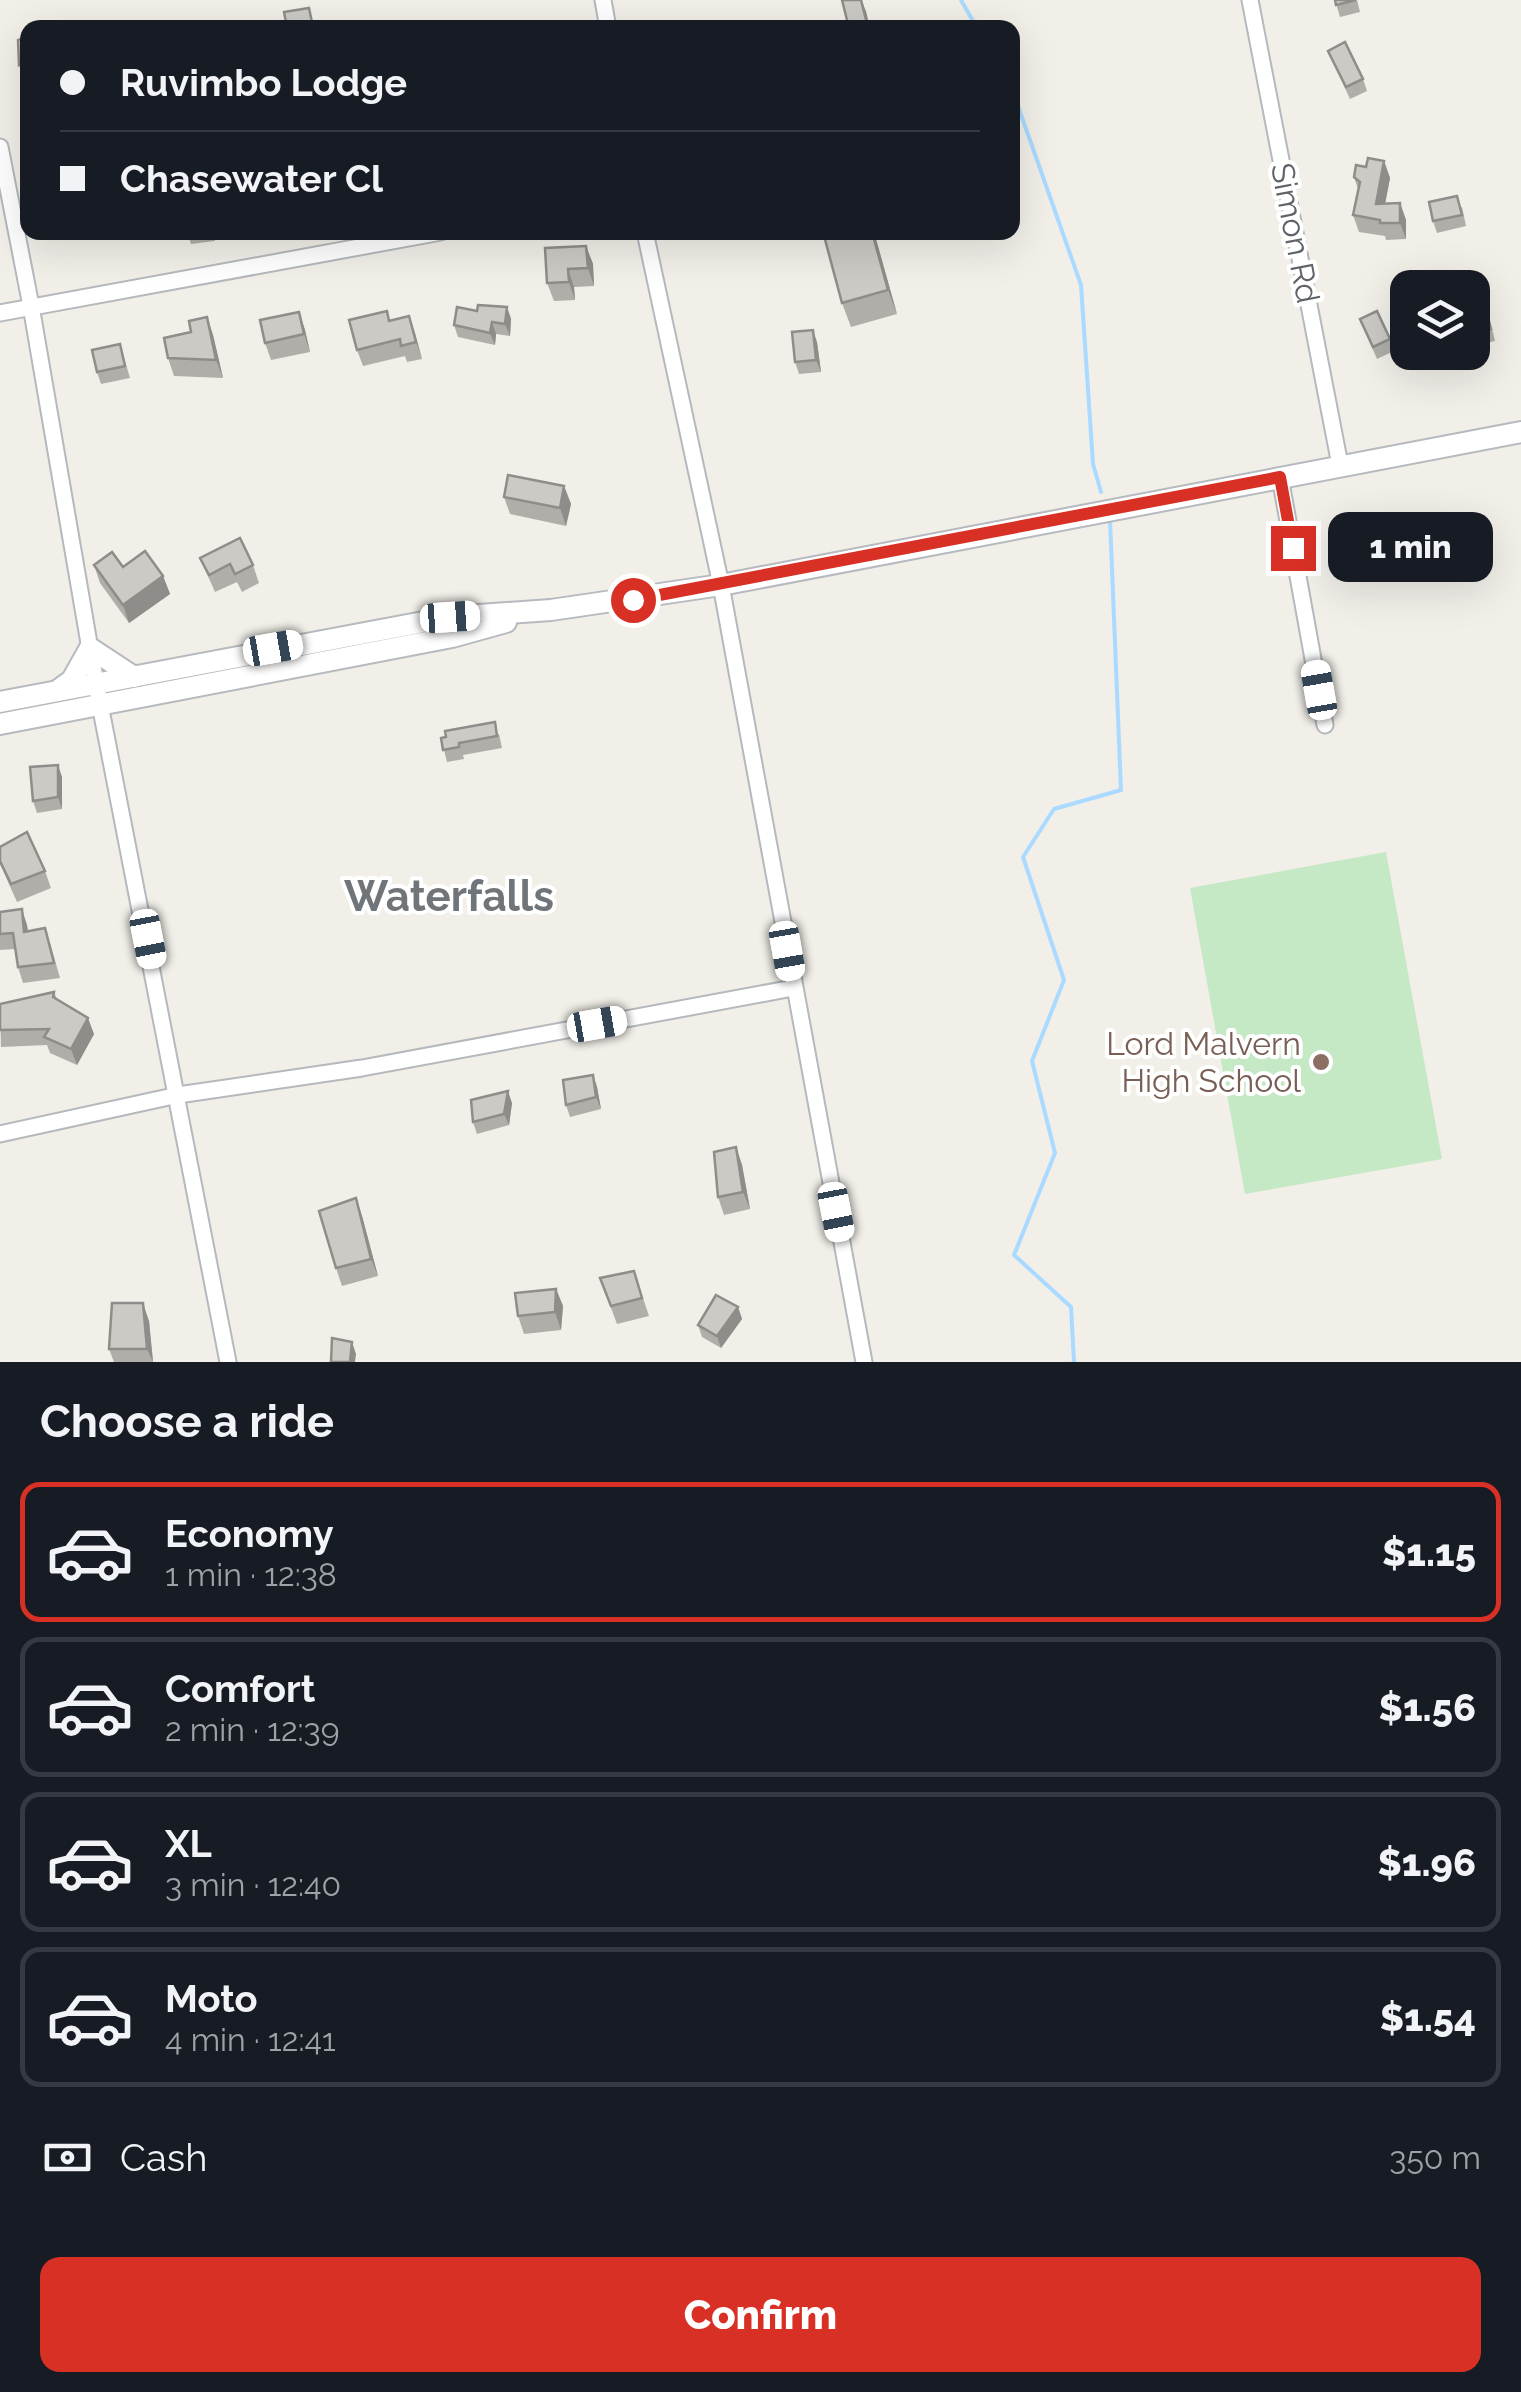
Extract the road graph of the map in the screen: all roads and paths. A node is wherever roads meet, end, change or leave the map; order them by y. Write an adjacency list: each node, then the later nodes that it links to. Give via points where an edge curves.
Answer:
1 (1250, 0): 8 (street, Simon Rd)
2 (0, 147): 5 (street)
3 (397, 240): 5 (street)
4 (647, 240): 10 (street)
5 (31, 306): 6 (street); 12 (street)
6 (0, 313)
7 (1521, 432): 8 (street)
8 (1340, 465): 9 (street)
9 (1280, 477): 10 (street); 18 (street)
10 (721, 585): 11 (street); 19 (street)
11 (551, 610): 13 (street, via 450,617); 15 (street, via 452,637)
12 (90, 648): 13 (street); 14 (street, via 72,680); 15 (street)
13 (134, 676): 15 (street)
14 (57, 691): 15 (street); 16 (street)
15 (99, 694): 17 (street); 20 (street)
16 (0, 702)
17 (0, 724)
18 (1325, 726)
19 (794, 988): 20 (street); 23 (street)
20 (178, 1096): 21 (street); 22 (street)
21 (0, 1134)
22 (228, 1362)
23 (864, 1362)

